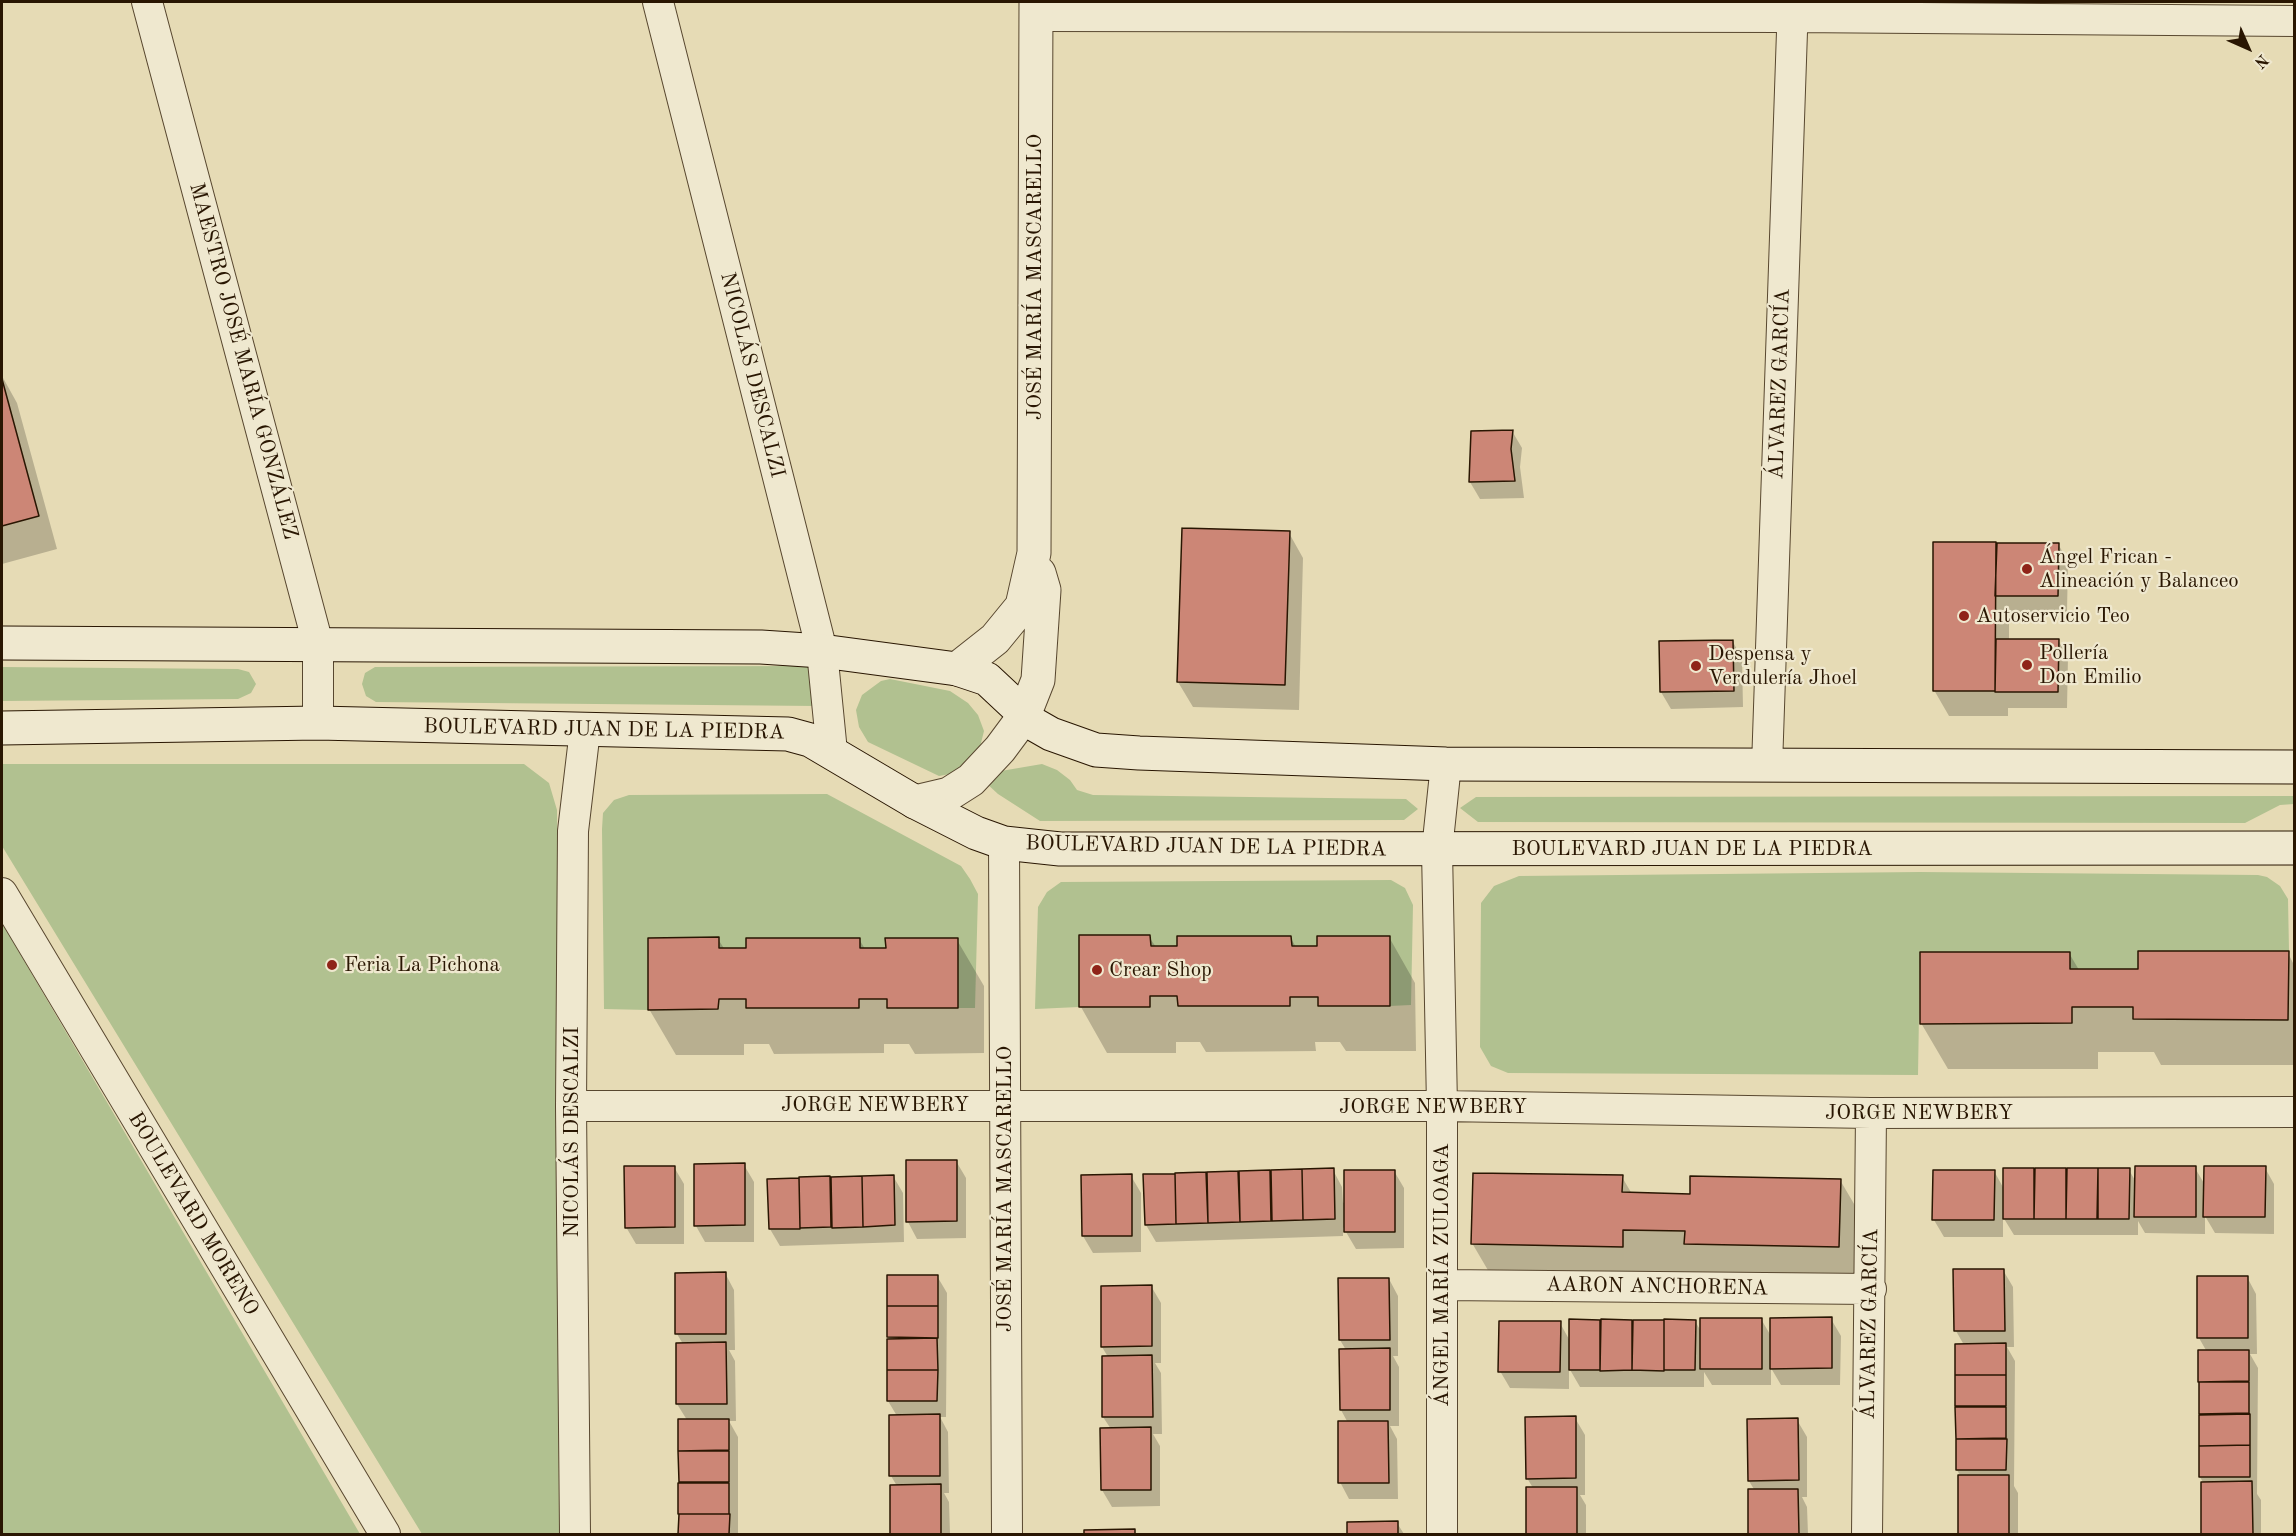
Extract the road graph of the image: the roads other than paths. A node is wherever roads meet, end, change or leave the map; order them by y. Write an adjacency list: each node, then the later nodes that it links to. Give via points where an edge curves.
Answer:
1 (147, 2): 8 (street, MAESTRO JOSÉ MARÍA GONZÁLEZ)
2 (658, 2): 9 (street, NICOLÁS DESCALZI)
3 (1035, 9): 4 (street); 6 (main road, JOSÉ MARÍA MASCARELLO)
4 (1793, 9): 5 (street); 17 (street, ÁLVAREZ GARCÍA)
5 (2295, 21)
6 (1034, 554): 10 (main road, via 1022,606 995,639); 11 (main road, via 1044,590 1038,680)
7 (2, 644): 8 (main road)
8 (318, 644): 9 (main road, via 761,647); 12 (street, MAESTRO JOSÉ MARÍA GONZÁLEZ)
9 (822, 651): 10 (main road); 15 (street, NICOLÁS DESCALZI)
10 (957, 669): 11 (main road, via 987,679 1018,708)
11 (1023, 718): 16 (main road, via 1052,734 1096,750); 19 (main road, via 971,780 949,794)
12 (318, 723): 13 (main road, BOULEVARD JUAN DE LA PIEDRA); 14 (main road, BOULEVARD JUAN DE LA PIEDRA)
13 (2, 728)
14 (585, 730): 15 (main road, BOULEVARD JUAN DE LA PIEDRA, via 788,734); 25 (street, NICOLÁS DESCALZI, via 573,831)
15 (832, 752): 19 (main road, BOULEVARD JUAN DE LA PIEDRA)
16 (1446, 764): 17 (main road); 22 (street, ÁNGEL MARÍA ZULOAGA)
17 (1767, 766): 18 (main road)
18 (2295, 767)
19 (915, 802): 20 (main road, BOULEVARD JUAN DE LA PIEDRA)
20 (1004, 843): 22 (main road, BOULEVARD JUAN DE LA PIEDRA, via 1060,849); 24 (street, JOSÉ MARÍA MASCARELLO)
21 (2295, 848): 22 (main road, BOULEVARD JUAN DE LA PIEDRA)
22 (1437, 850): 26 (street, ÁNGEL MARÍA ZULOAGA)
23 (2, 893): 31 (street, BOULEVARD MORENO)
24 (1005, 1105): 25 (street, JORGE NEWBERY); 26 (street, JORGE NEWBERY); 33 (street, JOSÉ MARÍA MASCARELLO)
25 (571, 1106): 32 (street, NICOLÁS DESCALZI)
26 (1442, 1106): 28 (street, JORGE NEWBERY); 29 (street, ÁNGEL MARÍA ZULOAGA)
27 (2295, 1112): 28 (street, JORGE NEWBERY)
28 (1871, 1113): 30 (street, ÁLVAREZ GARCÍA)
29 (1443, 1285): 30 (street, AARON ANCHORENA); 34 (street, ÁNGEL MARÍA ZULOAGA)
30 (1871, 1289): 35 (street, ÁLVAREZ GARCÍA)
31 (385, 1534)
32 (575, 1534)
33 (1006, 1534)
34 (1442, 1534)
35 (1867, 1534)

